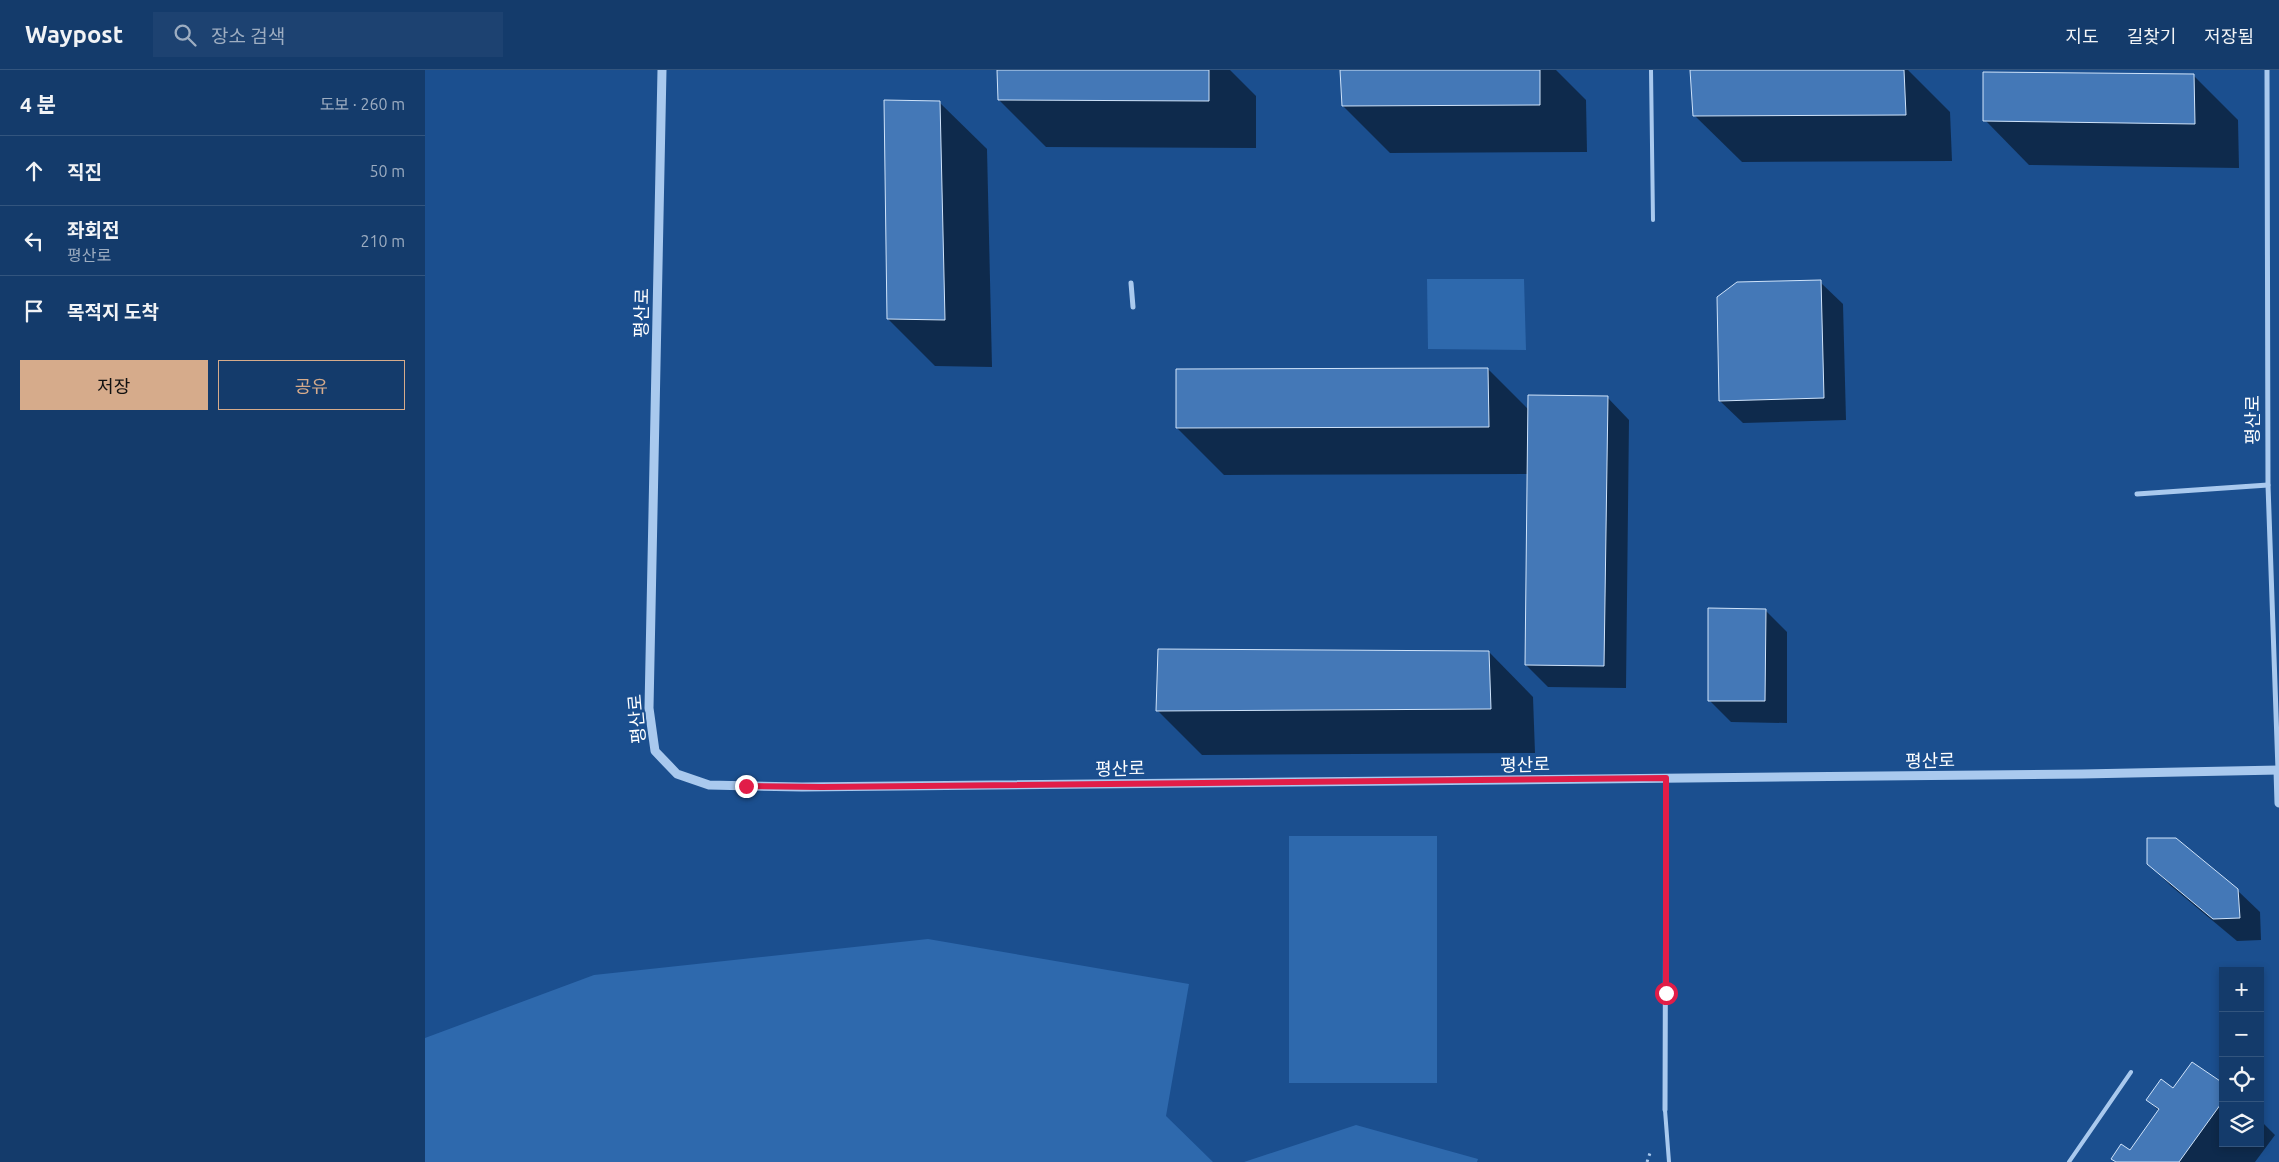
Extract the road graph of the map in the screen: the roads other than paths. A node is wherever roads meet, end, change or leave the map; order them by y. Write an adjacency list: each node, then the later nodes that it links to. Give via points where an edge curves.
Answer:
1 (662, 70): 10 (street, 평산로, via 649,708 655,751 677,774 709,785 802,787)
2 (1651, 70): 4 (lane)
3 (2267, 70): 7 (street, 평산로)
4 (1653, 220)
5 (1131, 283): 6 (street)
6 (1133, 307)
7 (2269, 485): 8 (street); 9 (street, 평산로)
8 (2137, 494)
9 (2279, 770): 10 (street, 평산로); 11 (street, 평산로)
10 (1666, 778): 13 (street)
11 (2279, 803)
12 (2131, 1072): 15 (lane)
13 (1665, 1110): 14 (lane)
14 (1669, 1162)
15 (2069, 1162)

